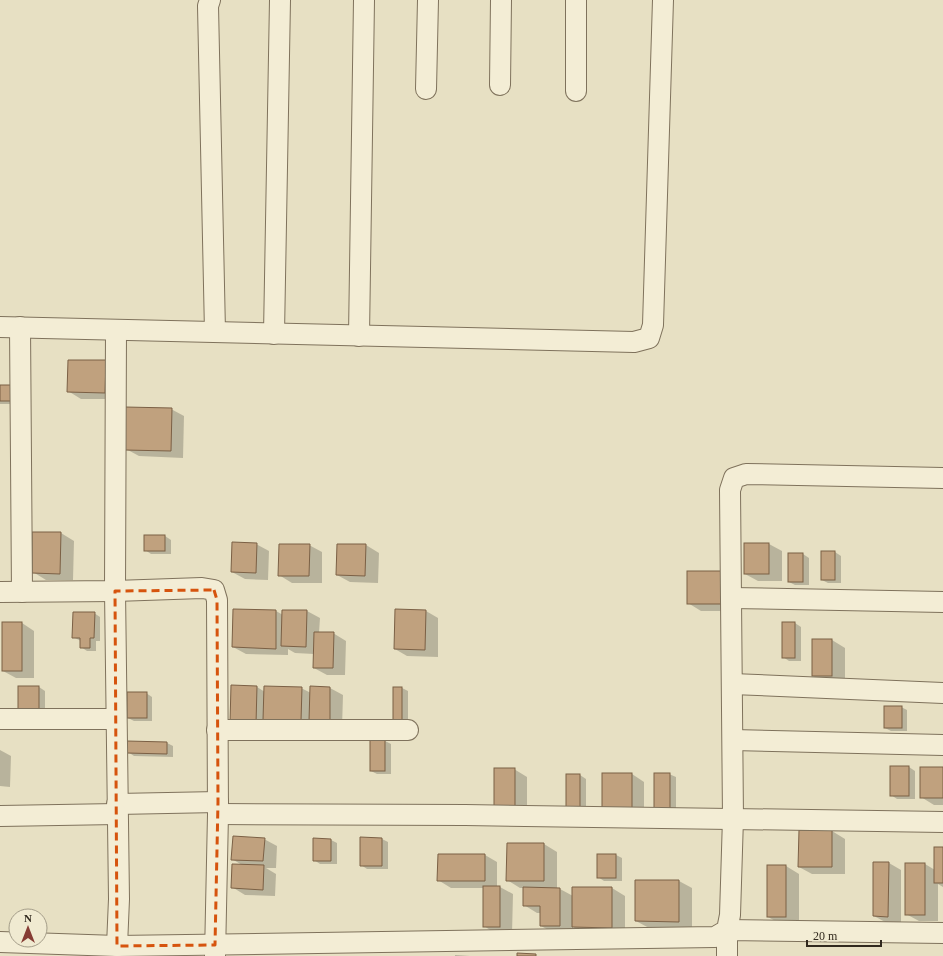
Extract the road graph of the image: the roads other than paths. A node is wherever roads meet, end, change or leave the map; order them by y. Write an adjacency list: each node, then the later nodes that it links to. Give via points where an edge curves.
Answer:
1 (210, 0): 14 (street, via 208,6)
2 (280, 0): 15 (street)
3 (364, 0): 16 (street)
4 (428, 0): 9 (street)
5 (501, 0): 8 (street)
6 (576, 0): 10 (street)
7 (663, 0): 16 (street, via 653,325 649,338 634,342)
8 (500, 85)
9 (426, 89)
10 (576, 91)
11 (0, 327): 12 (street)
12 (20, 328): 13 (street); 20 (street)
13 (116, 330): 14 (street); 18 (street)
14 (215, 332): 15 (street)
15 (274, 334): 16 (street)
16 (359, 336)
17 (943, 478): 21 (street, via 746,474 734,478 730,490)
18 (115, 591): 20 (street); 26 (street); 27 (street, via 202,588 214,590 217,600)
19 (0, 592): 20 (street)
20 (22, 592)
21 (731, 598): 22 (street); 23 (street)
22 (943, 602)
23 (732, 684): 24 (street); 29 (street)
24 (943, 693)
25 (0, 719): 26 (street)
26 (116, 719): 32 (street)
27 (217, 730): 28 (street); 31 (street)
28 (408, 730)
29 (733, 740): 30 (street); 34 (street)
30 (943, 745)
31 (218, 808): 32 (street); 34 (street); 40 (street)
32 (118, 809): 33 (street); 39 (street)
33 (0, 816)
34 (733, 818): 35 (street); 36 (street, via 730,915)
35 (943, 822)
36 (727, 930): 37 (street); 40 (street, via 715,936); 41 (street)
37 (943, 933)
38 (0, 942): 39 (street)
39 (117, 946): 40 (street)
40 (215, 951)
41 (727, 956)

